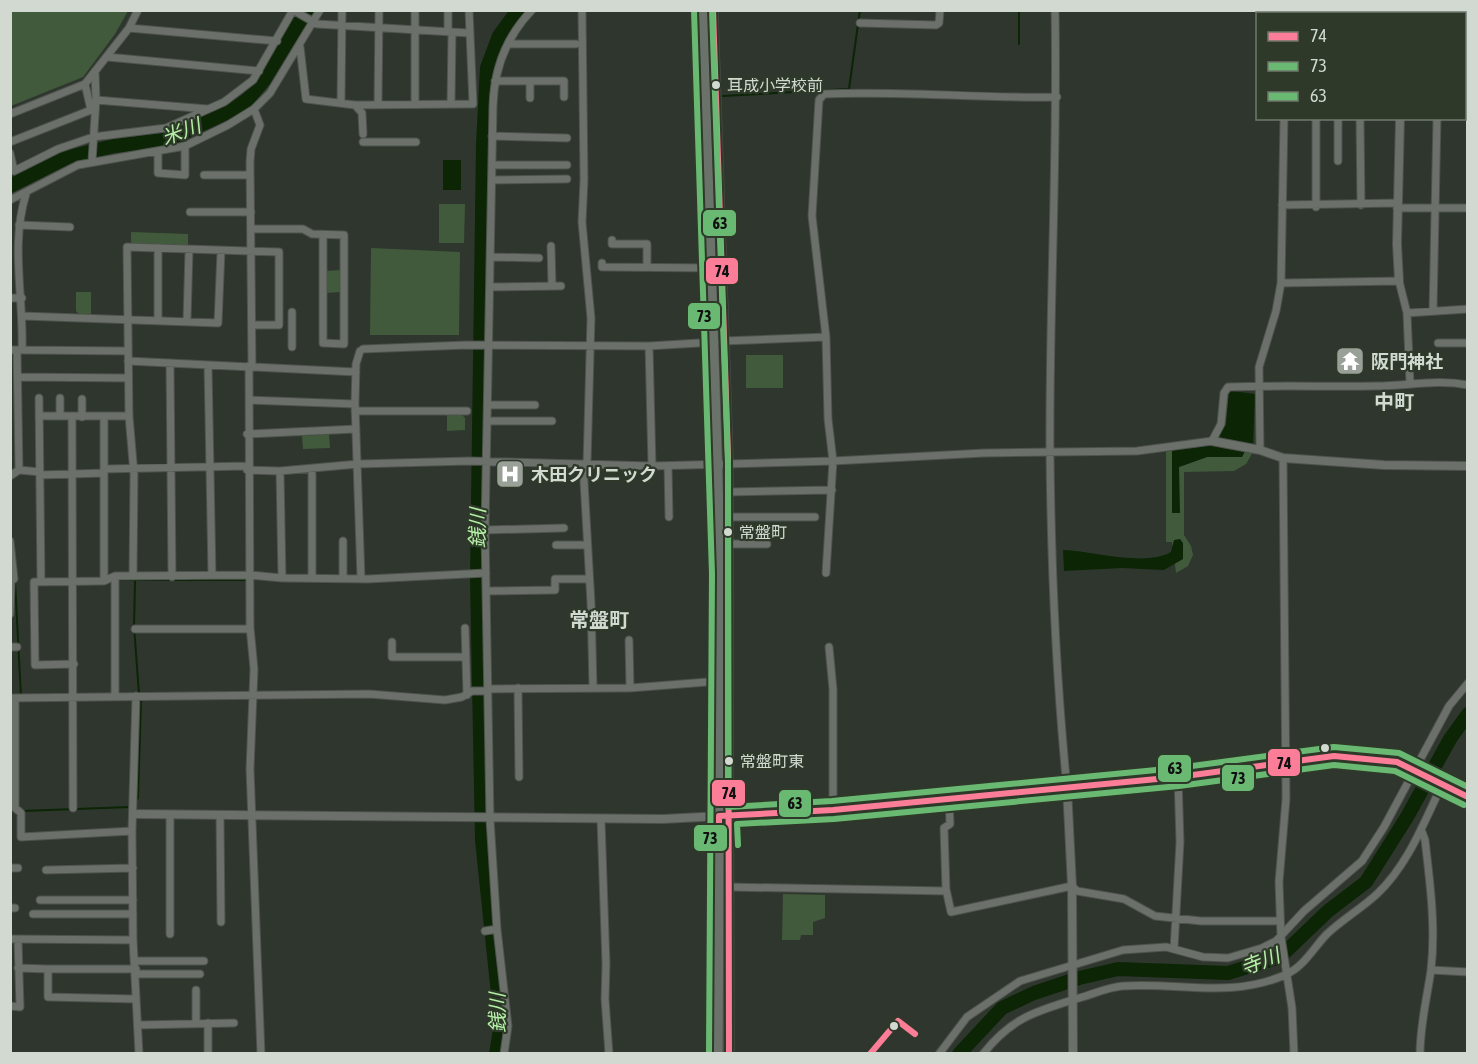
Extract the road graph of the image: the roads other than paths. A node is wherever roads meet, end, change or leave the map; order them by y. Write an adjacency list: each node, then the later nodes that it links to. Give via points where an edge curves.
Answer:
1 (138, 10): 18 (street)
2 (320, 10): 15 (street)
3 (342, 10): 17 (street)
4 (379, 10): 19 (street)
5 (415, 10): 20 (street)
6 (448, 10): 21 (street)
7 (470, 10): 22 (street)
8 (532, 10): 24 (street)
9 (582, 10): 113 (street, via 582,222 590,292)
10 (703, 10): 92 (main road)
11 (713, 10): 110 (main road)
12 (940, 10): 16 (street, via 936,25)
13 (1055, 10): 34 (street)
14 (294, 11): 15 (street); 23 (street)
15 (312, 22): 17 (street); 26 (street)
16 (860, 23)
17 (341, 26): 19 (street); 36 (street)
18 (129, 28): 23 (street); 27 (street)
19 (379, 28): 20 (street); 37 (street)
20 (416, 30): 21 (street); 38 (street)
21 (450, 31): 22 (street); 39 (street)
22 (469, 33): 39 (street, via 473,104)
23 (277, 41): 28 (street)
24 (508, 44): 25 (street); 30 (street)
25 (576, 44)
26 (300, 47): 36 (street, via 306,99); 43 (street, via 270,93)
27 (107, 57): 28 (street); 29 (street)
28 (259, 71): 42 (street, via 241,92)
29 (95, 72): 32 (street); 41 (street)
30 (495, 81): 31 (street); 51 (street)
31 (530, 81): 33 (street, via 564,81); 35 (street)
32 (85, 84): 41 (street); 44 (street)
33 (564, 97)
34 (1057, 97): 109 (street, via 824,94 819,100 812,216); 149 (street)
35 (530, 98)
36 (341, 102): 40 (street)
37 (378, 104): 38 (street); 40 (street)
38 (415, 104): 39 (street)
39 (451, 104)
40 (355, 105): 55 (street, via 362,113 363,138)
41 (94, 106): 42 (street); 53 (street); 54 (street)
42 (211, 109): 53 (street, via 166,128)
43 (254, 109): 56 (street); 64 (street, via 260,125 251,149)
44 (10, 114)
45 (1284, 120): 69 (street)
46 (1316, 120): 72 (street)
47 (1338, 120): 60 (street)
48 (1360, 120): 70 (street)
49 (1400, 120): 71 (street)
50 (1437, 120): 73 (street)
51 (492, 136): 52 (street); 61 (street)
52 (567, 138)
53 (93, 139): 58 (street, via 58,149 14,171); 59 (street)
54 (10, 142)
55 (416, 142)
56 (185, 146): 57 (street); 57 (street, via 185,175 158,173)
57 (158, 152): 59 (street)
58 (10, 153)
59 (92, 159): 67 (street)
60 (1338, 161)
61 (492, 165): 62 (street); 66 (street)
62 (567, 165)
63 (204, 175): 64 (street)
64 (250, 175): 76 (street)
65 (567, 179): 66 (street)
66 (492, 180): 87 (street)
67 (26, 194): 68 (street); 77 (street)
68 (10, 200)
69 (1282, 205): 72 (street); 94 (street)
70 (1361, 205): 71 (street); 72 (street)
71 (1397, 205): 73 (street); 93 (street)
72 (1316, 207)
73 (1435, 208): 74 (street); 101 (street)
74 (1467, 208)
75 (190, 212): 76 (street)
76 (250, 212): 79 (street)
77 (19, 225): 78 (street); 90 (street)
78 (70, 227)
79 (251, 229): 80 (street, via 303,229); 86 (street)
80 (322, 235): 80 (street, via 323,344 344,344 344,235)
81 (612, 240): 91 (street, via 612,244 647,244)
82 (551, 246): 95 (street)
83 (158, 248): 84 (street); 105 (street, via 127,248); 106 (street)
84 (189, 249): 85 (street); 107 (street)
85 (221, 251): 86 (street); 107 (street, via 218,323)
86 (251, 251): 108 (street); 108 (street, via 279,252 279,325)
87 (491, 257): 88 (street); 97 (street)
88 (539, 258)
89 (602, 263): 91 (street, via 602,267)
90 (14, 264): 99 (street)
91 (647, 267): 92 (street)
92 (707, 268): 110 (main road)
93 (1399, 281): 94 (street); 103 (street)
94 (1281, 283): 128 (street, via 1259,367)
95 (552, 286): 96 (street); 97 (street)
96 (561, 286)
97 (490, 287): 116 (street)
98 (10, 298): 99 (street)
99 (22, 298): 104 (street)
100 (1467, 309): 101 (street)
101 (1433, 311): 103 (street)
102 (292, 312): 115 (street)
103 (1407, 314): 126 (street)
104 (23, 316): 105 (street); 117 (street)
105 (128, 319): 106 (street); 118 (street)
106 (158, 321): 107 (street)
107 (187, 321)
108 (252, 325): 122 (street)
109 (826, 337): 110 (street); 151 (street)
110 (713, 342): 114 (street); 155 (main road)
111 (1438, 343): 112 (street)
112 (1467, 343)
113 (588, 345): 114 (street); 116 (street); 154 (street)
114 (649, 346): 156 (street)
115 (292, 347)
116 (487, 347): 123 (street, via 362,350); 133 (street)
117 (16, 350): 118 (street); 124 (street)
118 (128, 351): 119 (street)
119 (128, 361): 120 (street); 125 (street)
120 (170, 363): 121 (street); 160 (street)
121 (208, 365): 122 (street); 159 (street)
122 (250, 366): 123 (street); 132 (street)
123 (356, 372): 135 (street)
124 (18, 377): 125 (street); 164 (street)
125 (128, 378): 140 (street)
126 (1410, 383): 127 (street); 128 (street)
127 (1467, 385)
128 (1258, 387): 147 (street, via 1225,389 1223,420); 148 (street)
129 (39, 398): 137 (street)
130 (60, 398): 138 (street)
131 (82, 399): 142 (street)
132 (249, 400): 135 (street); 146 (street)
133 (488, 405): 134 (street); 143 (street)
134 (534, 405)
135 (355, 408): 136 (street); 145 (street)
136 (467, 411)
137 (39, 416): 138 (street); 167 (street)
138 (60, 416): 141 (street)
139 (104, 416): 140 (street); 142 (street); 165 (street)
140 (129, 416): 163 (street)
141 (72, 417): 142 (street); 168 (street)
142 (82, 417)
143 (488, 421): 144 (street); 152 (street)
144 (552, 421)
145 (356, 429): 146 (street); 153 (street)
146 (247, 434): 161 (street)
147 (1212, 441): 148 (street); 149 (street, via 1137,451)
148 (1260, 450): 150 (street)
149 (1050, 452): 151 (street); 226 (street, via 1059,710)
150 (1283, 458): 158 (street); 221 (street)
151 (833, 461): 155 (street); 170 (street)
152 (484, 462): 153 (street); 154 (street); 176 (street)
153 (358, 464): 162 (street); 193 (street)
154 (585, 464): 156 (street); 182 (street)
155 (717, 464): 157 (street); 171 (main road); 209 (main road)
156 (652, 466): 157 (street)
157 (668, 466): 172 (street)
158 (1467, 466)
159 (209, 467): 160 (street); 161 (street); 187 (street)
160 (171, 468): 163 (street); 189 (street)
161 (247, 468): 166 (street); 185 (street)
162 (312, 468): 166 (street); 191 (street)
163 (131, 469): 165 (street); 186 (street)
164 (18, 470): 167 (street); 169 (street)
165 (104, 471): 168 (street); 196 (street)
166 (280, 471): 190 (street)
167 (40, 474): 168 (street); 197 (street)
168 (73, 474): 198 (street)
169 (10, 476)
170 (832, 490): 171 (street); 184 (street)
171 (728, 492): 173 (main road)
172 (669, 517)
173 (728, 517): 174 (street); 179 (main road)
174 (815, 517)
175 (564, 528): 176 (street)
176 (485, 530): 183 (street)
177 (10, 541): 195 (street, via 14,579)
178 (343, 541): 192 (street)
179 (728, 544): 180 (street); 235 (main road)
180 (767, 544)
181 (555, 545): 182 (street)
182 (587, 545): 194 (street)
183 (484, 573): 193 (street); 199 (street)
184 (826, 573)
185 (250, 574): 187 (street); 190 (street); 203 (street)
186 (133, 575): 188 (street); 189 (street)
187 (212, 575): 189 (street)
188 (115, 576): 196 (street); 219 (street)
189 (172, 577)
190 (282, 578): 191 (street)
191 (312, 578): 192 (street)
192 (344, 578): 193 (street)
193 (361, 578)
194 (589, 579): 199 (street, via 555,579 555,590); 211 (street)
195 (11, 581): 200 (street)
196 (104, 581): 198 (street)
197 (41, 582): 198 (street); 208 (street, via 34,582 35,665)
198 (74, 582): 208 (street)
199 (487, 591): 214 (street)
200 (10, 614)
201 (465, 628): 207 (street)
202 (135, 629): 203 (street)
203 (250, 629): 217 (street)
204 (629, 640): 213 (street)
205 (392, 642): 207 (street, via 392,657)
206 (830, 647): 230 (street)
207 (466, 657): 215 (street)
208 (74, 664): 218 (street)
209 (714, 681): 213 (street); 235 (main road)
210 (1467, 683): 222 (street, via 1449,706)
211 (593, 686): 212 (street); 213 (street)
212 (518, 688): 214 (street); 223 (street)
213 (630, 688)
214 (487, 690): 215 (street); 236 (street)
215 (467, 695): 217 (street, via 445,700 369,694)
216 (136, 696): 217 (street); 219 (street); 231 (street)
217 (254, 696): 232 (street, via 250,742)
218 (74, 697): 219 (street); 220 (street); 229 (street)
219 (115, 697)
220 (13, 698): 239 (street, via 15,808 21,813 21,837)
221 (1284, 765): 222 (street, via 1335,756 1397,762); 224 (street); 250 (street)
222 (1415, 770): 225 (street); 256 (street, via 1362,861 1304,911)
223 (519, 777)
224 (1178, 777): 226 (street); 249 (street, via 1180,842)
225 (1441, 784): 227 (street); 238 (street)
226 (1067, 788): 228 (street); 242 (street)
227 (1467, 797)
228 (949, 798): 230 (street); 244 (street, via 950,824 944,828)
229 (73, 808)
230 (832, 810): 235 (street)
231 (134, 814): 233 (street); 239 (street)
232 (253, 814): 234 (street); 236 (street); 279 (street)
233 (170, 816): 234 (street); 254 (street)
234 (220, 816): 251 (street)
235 (724, 816): 237 (street); 243 (main road); 282 (main road)
236 (489, 819): 237 (street); 252 (street)
237 (601, 820): 281 (street)
238 (1421, 829): 264 (street, via 1433,912); 267 (street, via 1400,868 1377,894 1336,925 1309,956)
239 (132, 831): 240 (street)
240 (134, 868): 241 (street); 246 (street)
241 (45, 870)
242 (1072, 886): 244 (street, via 951,912); 249 (street, via 1077,891 1125,898 1155,916); 261 (street)
243 (729, 887): 244 (street); 283 (main road)
244 (946, 891)
245 (40, 900): 246 (street)
246 (133, 900): 248 (street)
247 (33, 914): 248 (street)
248 (133, 914): 257 (street)
249 (1174, 918): 250 (street); 258 (street)
250 (1281, 921): 256 (street)
251 (221, 922)
252 (496, 929): 253 (street); 280 (street, via 508,1026)
253 (485, 931)
254 (170, 934)
255 (14, 939): 257 (street); 263 (street)
256 (1281, 939): 258 (street, via 1228,958 1203,957); 267 (street)
257 (133, 940): 259 (street)
258 (1174, 949): 261 (street, via 1123,950)
259 (135, 961): 260 (street); 265 (street)
260 (204, 961)
261 (1073, 965): 270 (street); 284 (street, via 1020,981 1000,992 967,1017)
262 (48, 969): 263 (street); 265 (street); 271 (street, via 48,997)
263 (16, 970): 272 (street, via 20,1007)
264 (1431, 970): 266 (street); 288 (street)
265 (136, 972): 268 (street); 271 (street)
266 (1467, 972)
267 (1285, 973): 270 (street, via 1229,990 1123,986); 287 (street, via 1292,1008)
268 (200, 974)
269 (196, 990): 275 (street)
270 (1073, 997): 285 (street, via 1019,1019); 286 (street)
271 (136, 999): 276 (street)
272 (10, 1006)
273 (208, 1023): 274 (street); 275 (street); 278 (street)
274 (234, 1023)
275 (196, 1024): 276 (street)
276 (138, 1025): 277 (street)
277 (139, 1053)
278 (208, 1053)
279 (261, 1053)
280 (504, 1053)
281 (609, 1053)
282 (718, 1053)
283 (729, 1053)
284 (939, 1053)
285 (983, 1053)
286 (1073, 1053)
287 (1294, 1053)
288 (1420, 1053)

